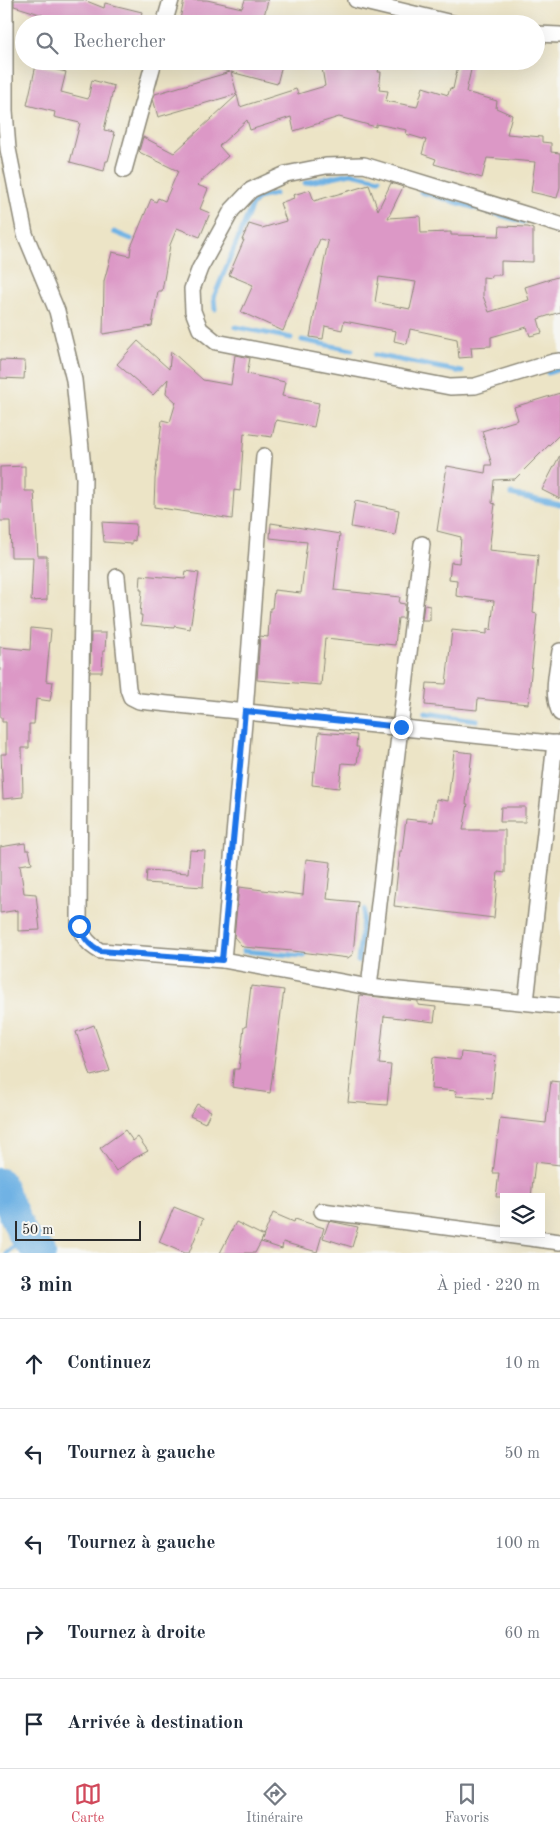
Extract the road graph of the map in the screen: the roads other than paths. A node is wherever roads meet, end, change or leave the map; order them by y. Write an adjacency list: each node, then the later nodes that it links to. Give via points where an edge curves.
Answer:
1 (5, 0): 20 (street, via 8,149 26,234 57,311 74,380 84,478 79,926 90,946 100,951)
2 (171, 0): 4 (street)
3 (356, 0): 5 (street)
4 (167, 15)
5 (418, 15)
6 (545, 34): 7 (street)
7 (560, 35)
8 (152, 70): 9 (street)
9 (124, 170)
10 (560, 224): 11 (street, via 364,165 326,166 286,174 251,190 232,210 200,268 192,289 192,311 200,330 216,342 450,387 475,386)
11 (560, 361)
12 (264, 456): 16 (street)
13 (422, 544): 18 (street)
14 (117, 577): 16 (street, via 131,697 139,701)
15 (560, 651): 17 (street, via 554,686)
16 (245, 711): 18 (street); 20 (street)
17 (560, 713)
18 (401, 727): 19 (street); 21 (street)
19 (558, 744): 22 (street)
20 (222, 960): 21 (street)
21 (369, 987): 22 (street)
22 (526, 1002): 23 (street)
23 (560, 1006)
24 (322, 1211): 25 (street)
25 (560, 1242)

